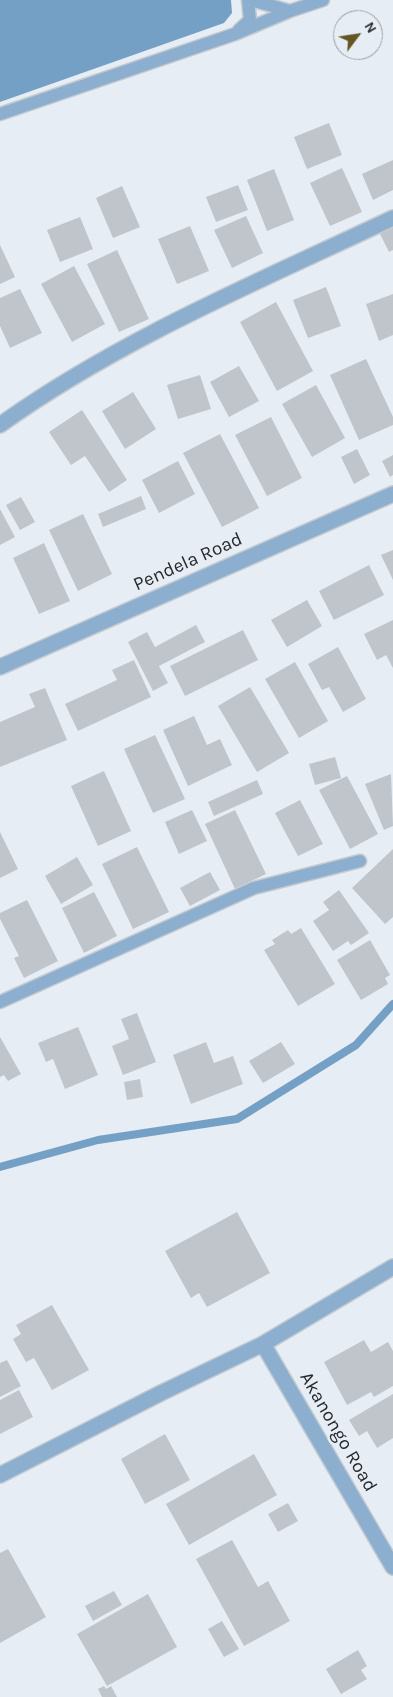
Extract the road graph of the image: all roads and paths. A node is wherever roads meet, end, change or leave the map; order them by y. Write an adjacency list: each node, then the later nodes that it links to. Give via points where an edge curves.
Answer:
1 (249, 0): 3 (lane); 4 (lane, via 250,20)
2 (323, 0): 3 (lane)
3 (290, 11): 4 (lane)
4 (235, 34): 5 (lane)
5 (0, 114)
6 (393, 218): 7 (street, via 156,331 33,402)
7 (0, 425)
8 (393, 494): 9 (street, Pendela Road)
9 (0, 667)
10 (360, 860): 11 (lane, via 254,888)
11 (0, 1002)
12 (393, 1267): 13 (street)
13 (263, 1344): 14 (street); 15 (street, Akanongo Road)
14 (0, 1475)
15 (393, 1567)

